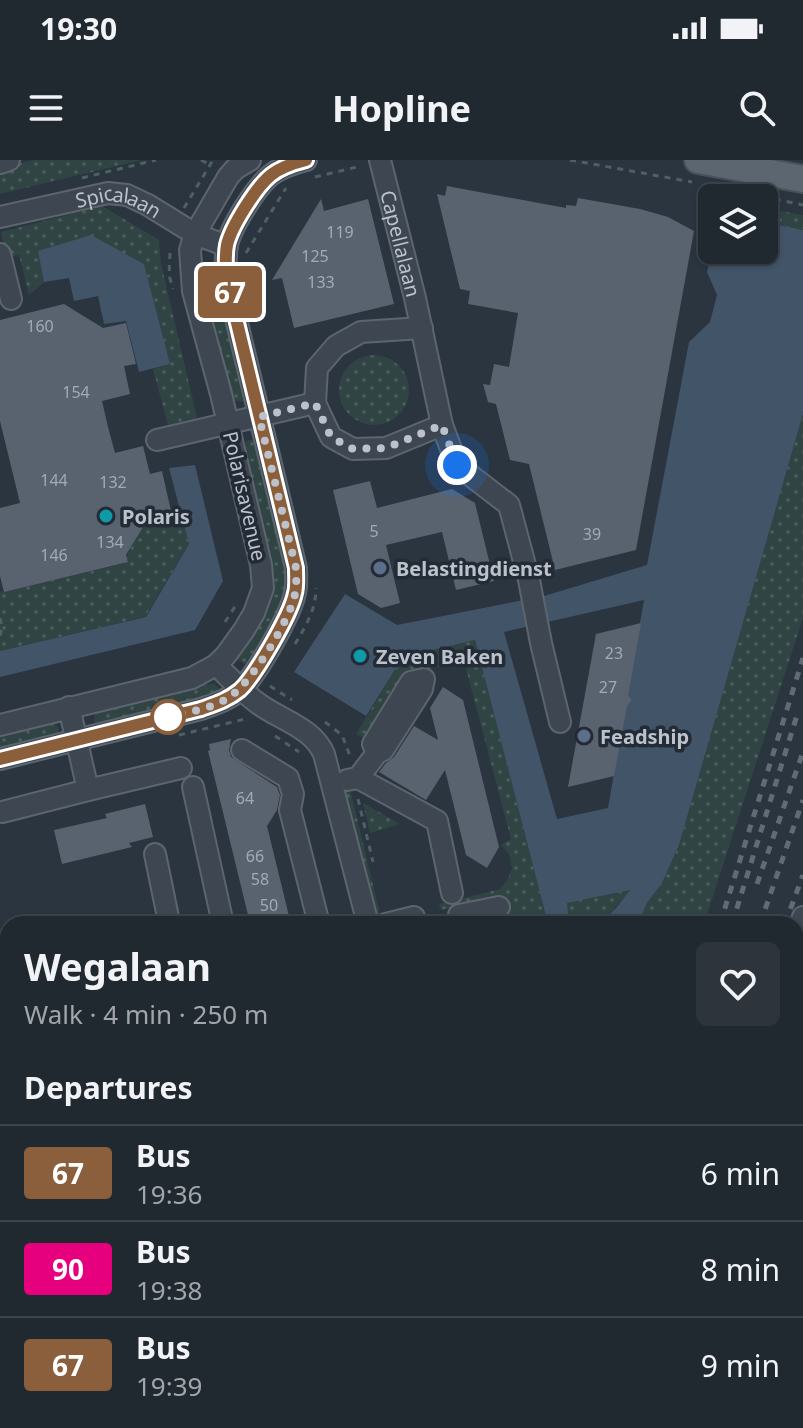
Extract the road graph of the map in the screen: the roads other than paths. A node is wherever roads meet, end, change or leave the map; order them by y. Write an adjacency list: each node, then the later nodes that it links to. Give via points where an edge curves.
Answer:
1 (9, 160): 5 (street)
2 (250, 160): 9 (street, Polarisavenue, via 228,177)
3 (306, 160): 10 (street, Polarisavenue, via 271,175 233,227)
4 (380, 160): 13 (street, Capellalaan)
5 (0, 163)
6 (698, 171): 7 (main road)
7 (803, 179)
8 (0, 217): 9 (street, Spicalaan, via 108,193 127,195)
9 (195, 234): 10 (street, Spicalaan); 16 (street, Polarisavenue, via 190,250 193,291)
10 (227, 246): 15 (street, Polarisavenue, via 226,277)
11 (0, 254): 12 (street)
12 (11, 299)
13 (422, 328): 14 (street, Capellalaan, via 361,332 336,346 317,368); 17 (street, Capellalaan)
14 (315, 403): 15 (street); 17 (street, via 331,437 353,449 386,448)
15 (259, 417): 16 (street); 20 (street, Polarisavenue, via 296,568 296,592 287,617)
16 (228, 424): 18 (street); 19 (street, Polarisavenue, via 263,588 244,630)
17 (442, 425): 22 (street, Capellalaan, via 457,465 509,505)
18 (157, 440)
19 (216, 665): 20 (street); 21 (street, Polarisavenue, via 192,678)
20 (241, 689): 24 (street, Polarisavenue, via 201,709); 30 (street, via 320,745)
21 (69, 707): 23 (street, Polarisavenue); 24 (street)
22 (560, 722)
23 (0, 725)
24 (76, 740): 27 (street, Polarisavenue); 32 (street)
25 (242, 750): 39 (street, via 288,778 290,810)
26 (377, 753): 29 (street)
27 (0, 759)
28 (181, 768): 32 (street)
29 (358, 778): 30 (street); 35 (street, via 437,821)
30 (331, 783): 40 (street)
31 (193, 787): 38 (street)
32 (88, 790): 33 (street)
33 (2, 812)
34 (155, 854): 37 (street)
35 (452, 893)
36 (499, 907): 41 (street)
37 (166, 916)
38 (221, 916)
39 (317, 916)
40 (366, 916)
41 (459, 916)

